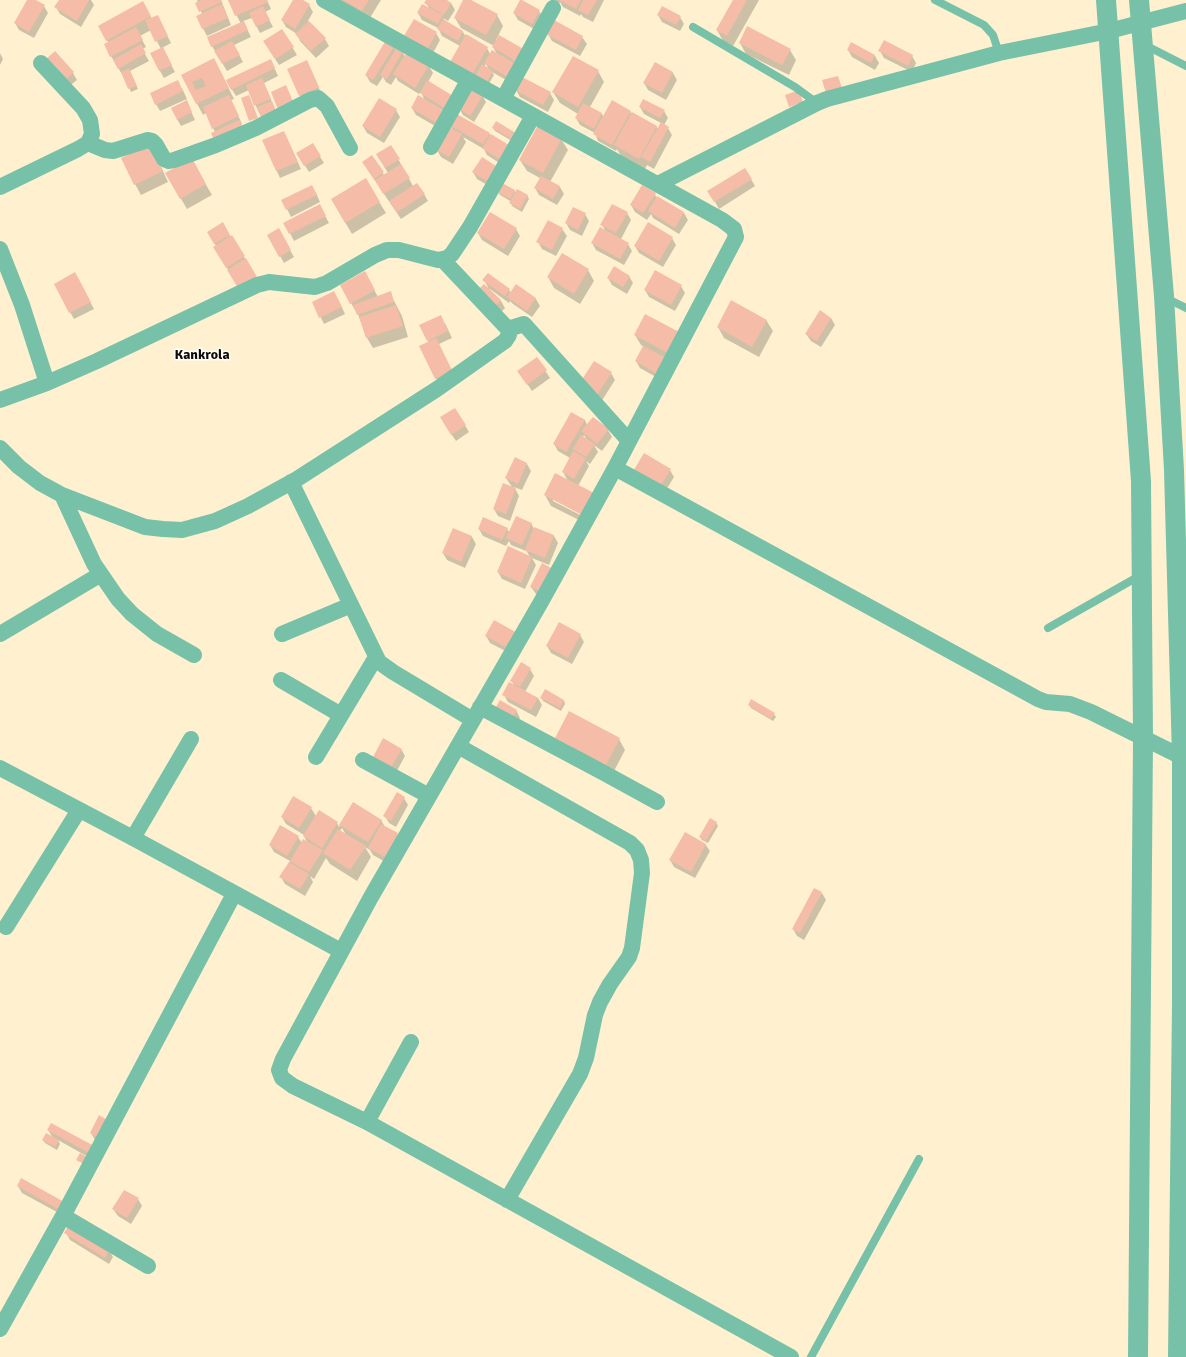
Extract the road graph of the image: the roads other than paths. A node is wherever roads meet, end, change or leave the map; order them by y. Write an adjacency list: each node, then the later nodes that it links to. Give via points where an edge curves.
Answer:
1 (324, 0): 14 (street)
2 (935, 0): 11 (lane, via 984,25 993,35)
3 (1106, 0): 9 (street)
4 (1138, 0): 7 (street)
5 (553, 8): 15 (street)
6 (1186, 11): 7 (street)
7 (1141, 23): 9 (street); 10 (street)
8 (693, 27): 16 (lane, via 795,87)
9 (1108, 32): 11 (street); 36 (street, via 1141,481)
10 (1143, 44): 13 (lane); 25 (street)
11 (1000, 53): 16 (street, via 846,93)
12 (41, 63): 18 (street, via 83,108 90,120 92,134)
13 (1186, 66)
14 (468, 81): 15 (street); 19 (street)
15 (503, 99): 17 (street)
16 (817, 103): 21 (street)
17 (533, 116): 21 (street); 24 (street, via 470,227 452,254)
18 (88, 143): 20 (street, via 113,151 148,140 156,145 164,159 169,161 230,139 318,98 327,106); 22 (street)
19 (431, 147)
20 (350, 148)
21 (658, 184): 30 (street, via 722,220 734,229 736,236)
22 (0, 187)
23 (0, 249): 28 (street, via 22,305)
24 (442, 259): 27 (street); 28 (street, via 387,250 315,287 269,282 257,285)
25 (1164, 296): 26 (lane); 50 (street, via 1177,474)
26 (1186, 308)
27 (508, 328): 30 (street, via 524,324); 33 (street, via 509,335 499,346 437,389)
28 (47, 383): 29 (street)
29 (0, 400)
30 (629, 441): 32 (street)
31 (0, 448): 34 (street, via 19,467)
32 (615, 468): 44 (street); 47 (street, via 1038,699 1070,704)
33 (291, 482): 34 (street, via 215,521 182,530 145,527); 37 (street)
34 (62, 495): 35 (street)
35 (101, 574): 39 (street); 41 (street, via 132,614 157,634)
36 (1141, 575): 38 (lane); 47 (street)
37 (351, 606): 40 (street); 42 (street)
38 (1048, 628)
39 (0, 634)
40 (282, 634)
41 (194, 655)
42 (376, 657): 44 (street, via 393,672); 45 (street)
43 (281, 680): 45 (street)
44 (476, 713): 48 (street); 54 (street, via 604,772)
45 (341, 715): 49 (street)
46 (191, 739): 56 (street)
47 (1143, 739): 50 (street); 71 (street)
48 (458, 746): 53 (street); 65 (street, via 630,843 637,850 641,860 642,873 629,957 600,1002 580,1074)
49 (316, 757)
50 (1184, 758): 60 (street)
51 (363, 760): 53 (street)
52 (0, 768): 55 (street)
53 (429, 796): 59 (street)
54 (657, 802)
55 (79, 810): 56 (street); 58 (street)
56 (133, 838): 57 (street)
57 (234, 894): 59 (street); 66 (street)
58 (6, 927)
59 (341, 951): 63 (street, via 279,1070 282,1078 293,1086)
60 (1184, 1003): 61 (street)
61 (1184, 1028): 72 (street)
62 (411, 1042): 63 (street)
63 (367, 1122): 65 (street)
64 (919, 1159): 70 (lane)
65 (506, 1200): 69 (street)
66 (63, 1216): 67 (street); 68 (street)
67 (148, 1266)
68 (0, 1329)
69 (791, 1357)
70 (811, 1357)
71 (1138, 1357)
72 (1178, 1357)

